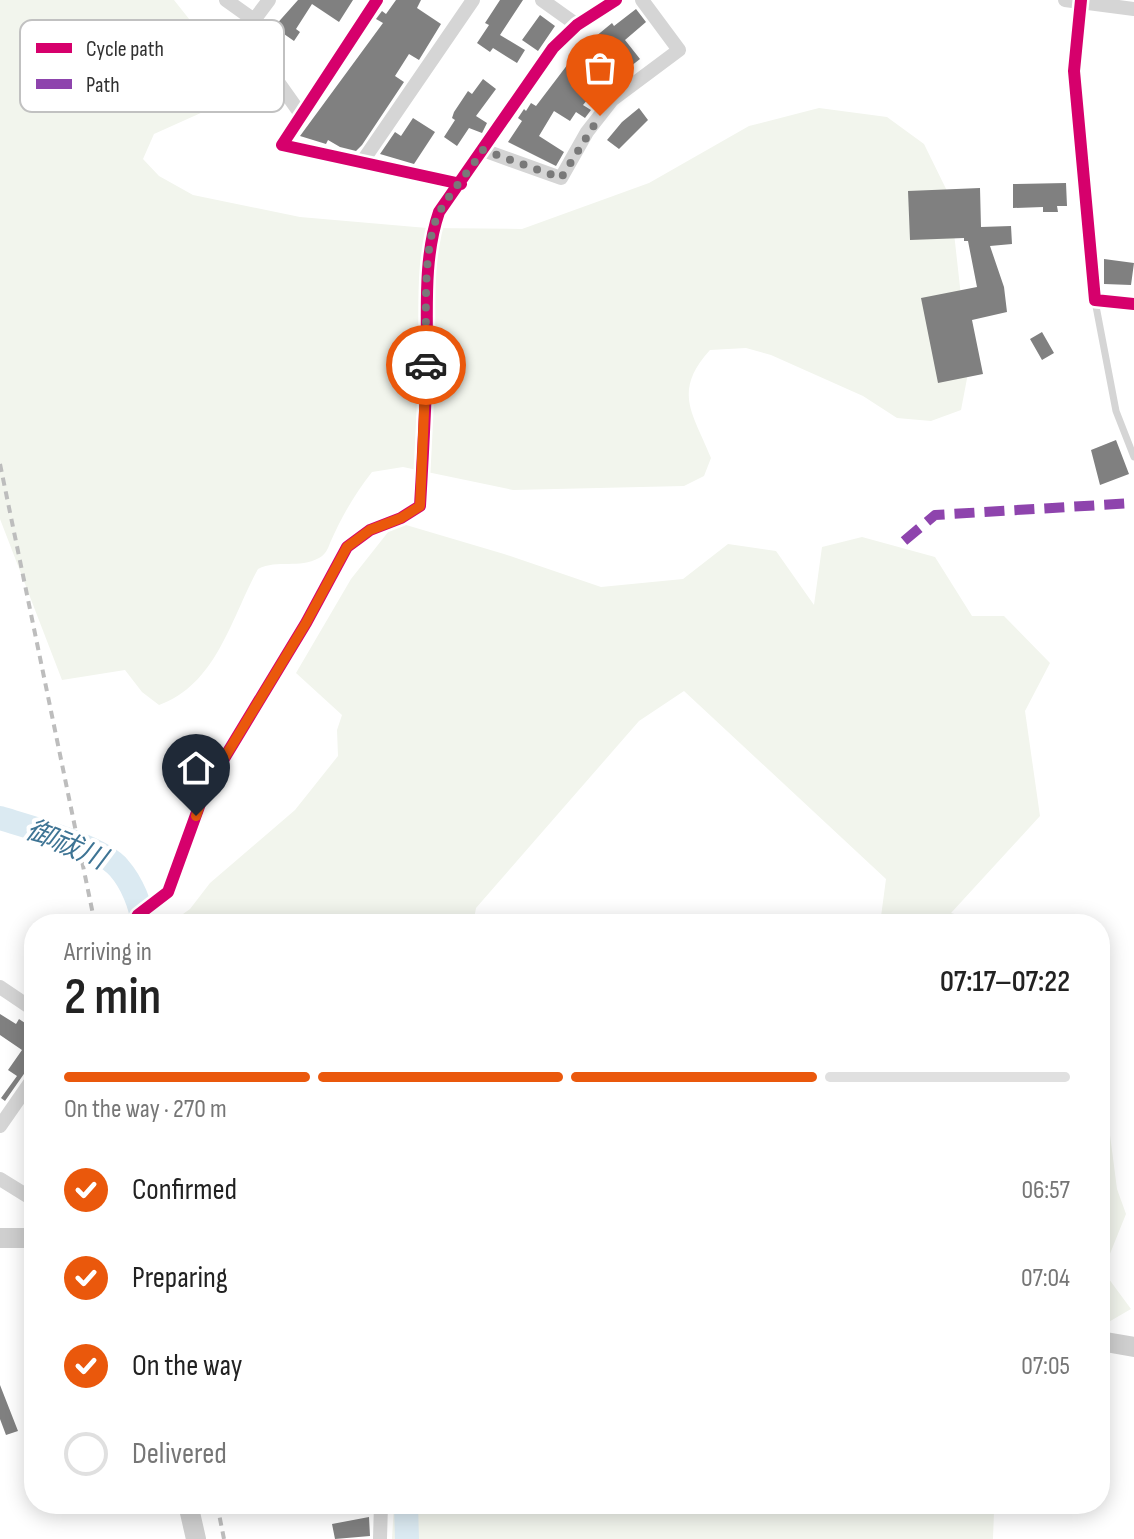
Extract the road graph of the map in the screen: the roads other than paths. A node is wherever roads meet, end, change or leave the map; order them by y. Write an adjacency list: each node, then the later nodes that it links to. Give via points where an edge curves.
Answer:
1 (226, 0): 11 (street)
2 (269, 0): 11 (street)
3 (377, 0): 14 (street)
4 (473, 0): 16 (street)
5 (542, 0): 12 (street)
6 (616, 0): 12 (street)
7 (642, 0): 15 (street, via 679,50 612,100 561,178)
8 (1065, 0): 9 (street)
9 (1081, 1): 10 (street); 18 (street, via 1074,71)
10 (1134, 9)
11 (254, 20)
12 (577, 25): 15 (street, via 553,48)
13 (284, 90): 14 (street)
14 (300, 113): 16 (street, via 282,145)
15 (483, 150): 17 (street)
16 (362, 162): 17 (street)
17 (461, 184): 21 (street, via 439,212 431,234 420,506 347,547 205,790 168,892)
18 (1095, 300): 19 (street); 20 (lane, via 1116,411)
19 (1134, 304)
20 (1134, 457)
21 (141, 914)
22 (0, 987): 23 (street)
23 (24, 1003)
24 (24, 1091): 25 (street)
25 (0, 1126)
26 (0, 1179): 27 (street)
27 (24, 1194)
28 (0, 1238): 29 (street)
29 (24, 1238)
30 (1110, 1343): 31 (street)
31 (1134, 1347)
32 (190, 1514): 34 (street)
33 (381, 1514): 35 (street)
34 (196, 1539)
35 (380, 1539)

